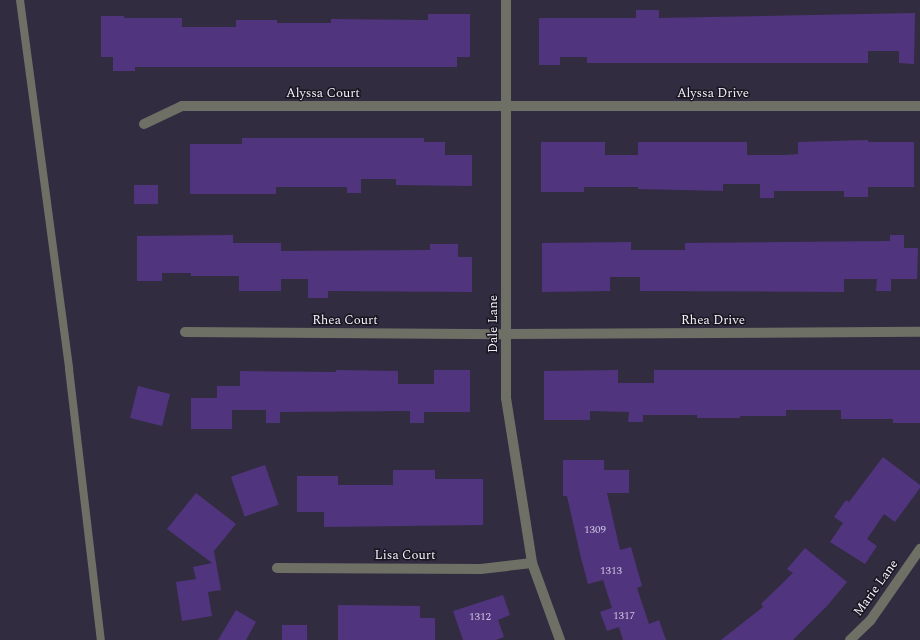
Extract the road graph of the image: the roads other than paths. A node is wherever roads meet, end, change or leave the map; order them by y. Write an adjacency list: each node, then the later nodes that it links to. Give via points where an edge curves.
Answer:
1 (20, 0): 12 (lane, via 69,369)
2 (506, 0): 3 (street, Dale Lane)
3 (506, 106): 4 (street, Alyssa Drive); 5 (street, Alyssa Court, via 182,106); 8 (street, Dale Lane)
4 (920, 106)
5 (144, 124)
6 (185, 332): 8 (street, Rhea Court)
7 (920, 332): 8 (street, Rhea Drive)
8 (506, 334): 10 (street, Dale Lane, via 506,398)
9 (920, 549): 14 (street, Marie Lane, via 870,621)
10 (532, 563): 11 (street, Lisa Court, via 481,568); 13 (street, Dale Lane)
11 (277, 568)
12 (100, 640)
13 (560, 640)
14 (850, 640)

